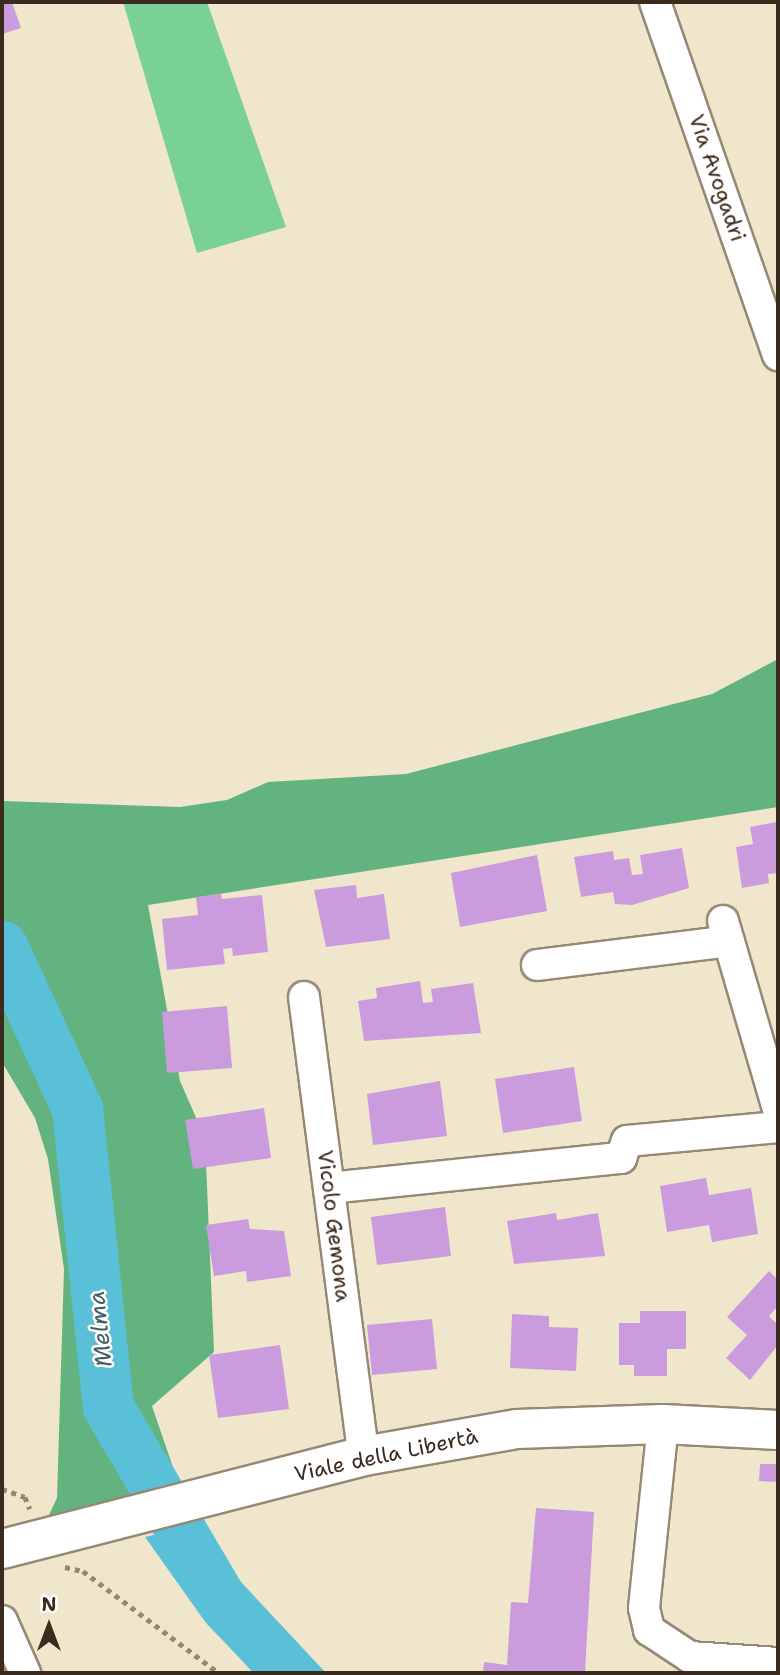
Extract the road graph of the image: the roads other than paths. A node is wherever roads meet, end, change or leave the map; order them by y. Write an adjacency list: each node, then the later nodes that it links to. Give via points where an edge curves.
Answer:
1 (655, 2): 2 (street, Via Avogadri)
2 (778, 355)
3 (537, 965): 5 (street, via 726,931)
4 (304, 997): 7 (street, Vicolo Gemona)
5 (778, 1109)
6 (778, 1127): 7 (street, via 627,1141 621,1158)
7 (329, 1188): 10 (street, Vicolo Gemona)
8 (663, 1424): 9 (street, Viale della Libertà); 10 (street, Viale della Libertà, via 517,1429); 13 (street, via 644,1608 649,1630 690,1657)
9 (778, 1430)
10 (364, 1455): 11 (street, Viale della Libertà)
11 (19, 1544)
12 (2, 1621): 14 (street)
13 (778, 1663)
14 (25, 1673)

